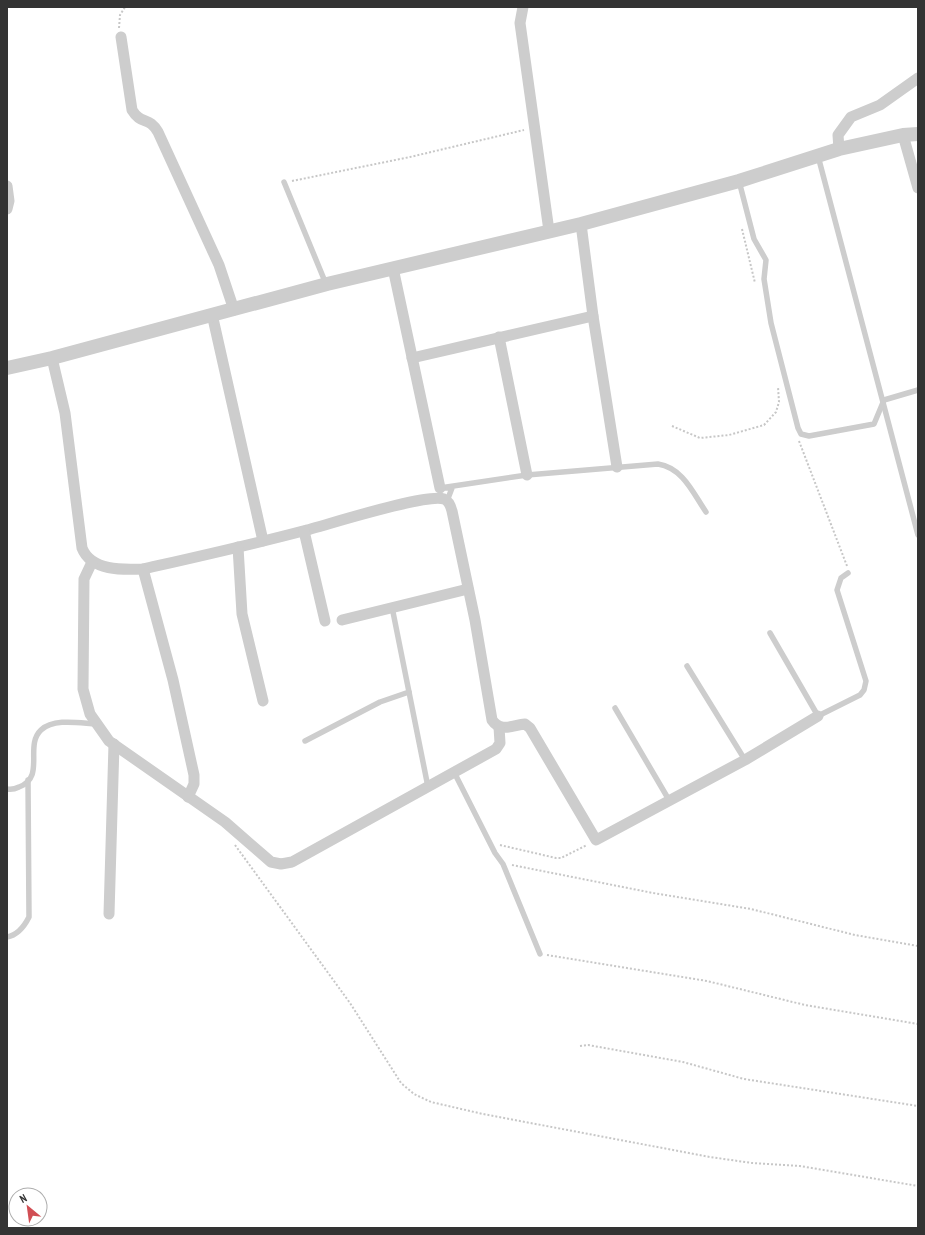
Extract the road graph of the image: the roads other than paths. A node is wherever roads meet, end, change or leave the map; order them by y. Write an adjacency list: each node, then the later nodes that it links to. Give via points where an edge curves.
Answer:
1 (524, 7): 14 (street, via 520,23)
2 (121, 37): 17 (street, via 132,110 136,117 153,124 158,132 219,265)
3 (918, 78): 6 (street, via 880,105 851,116 838,135)
4 (918, 134): 5 (street)
5 (903, 135): 6 (street); 11 (street)
6 (840, 149): 7 (street)
7 (818, 156): 8 (street); 25 (lane)
8 (739, 181): 13 (street); 25 (lane, via 754,239 766,260 764,280 771,323 801,434 809,436 874,424)
9 (284, 182): 16 (lane)
10 (7, 186): 12 (street)
11 (918, 188)
12 (7, 209)
13 (582, 224): 14 (street); 19 (street)
14 (549, 231): 15 (street)
15 (392, 268): 16 (street); 22 (street)
16 (326, 284): 17 (street)
17 (234, 310): 18 (street)
18 (212, 314): 21 (street); 33 (street)
19 (593, 316): 20 (street); 26 (street)
20 (499, 337): 22 (street); 27 (street)
21 (52, 358): 23 (street); 35 (street, via 65,413 80,543 84,554)
22 (412, 358): 28 (street)
23 (7, 368)
24 (918, 390): 25 (lane)
25 (883, 402): 32 (lane)
26 (617, 467): 27 (lane); 30 (lane, via 658,464 671,468 684,478)
27 (527, 475): 28 (lane)
28 (440, 488): 29 (lane, via 452,488)
29 (447, 501): 31 (street, via 431,499 411,502); 38 (street, via 452,511)
30 (706, 512)
31 (304, 531): 33 (street); 41 (street)
32 (918, 535)
33 (263, 541): 34 (street)
34 (238, 547): 36 (street); 45 (street, via 242,614)
35 (92, 562): 36 (street, via 112,568); 48 (street, via 84,579 82,677 86,702)
36 (143, 569): 57 (street, via 173,680 194,775 194,784)
37 (848, 573): 47 (lane, via 839,582 838,594 866,685 857,698)
38 (468, 589): 39 (street); 49 (street, via 491,716 494,724)
39 (392, 607): 40 (street); 44 (lane)
40 (342, 620)
41 (325, 621)
42 (770, 633): 47 (lane)
43 (687, 666): 52 (lane)
44 (409, 692): 50 (lane, via 380,702); 55 (lane)
45 (263, 700)
46 (615, 708): 58 (lane)
47 (818, 716): 52 (street)
48 (96, 724): 51 (street); 54 (lane, via 56,723 41,730 35,742 34,774)
49 (499, 727): 53 (street, via 500,743 496,749); 58 (street, via 508,728 525,724 530,728 596,840)
50 (305, 741)
51 (114, 744): 57 (street); 59 (street)
52 (745, 760): 58 (street)
53 (454, 772): 55 (street); 61 (lane, via 503,864)
54 (28, 780): 56 (lane, via 24,786); 60 (lane, via 29,917 25,926 13,936)
55 (428, 787): 57 (street, via 292,862 281,864 271,862 225,822)
56 (7, 789)
57 (188, 797)
58 (669, 800)
59 (109, 914)
60 (7, 937)
61 (540, 954)

